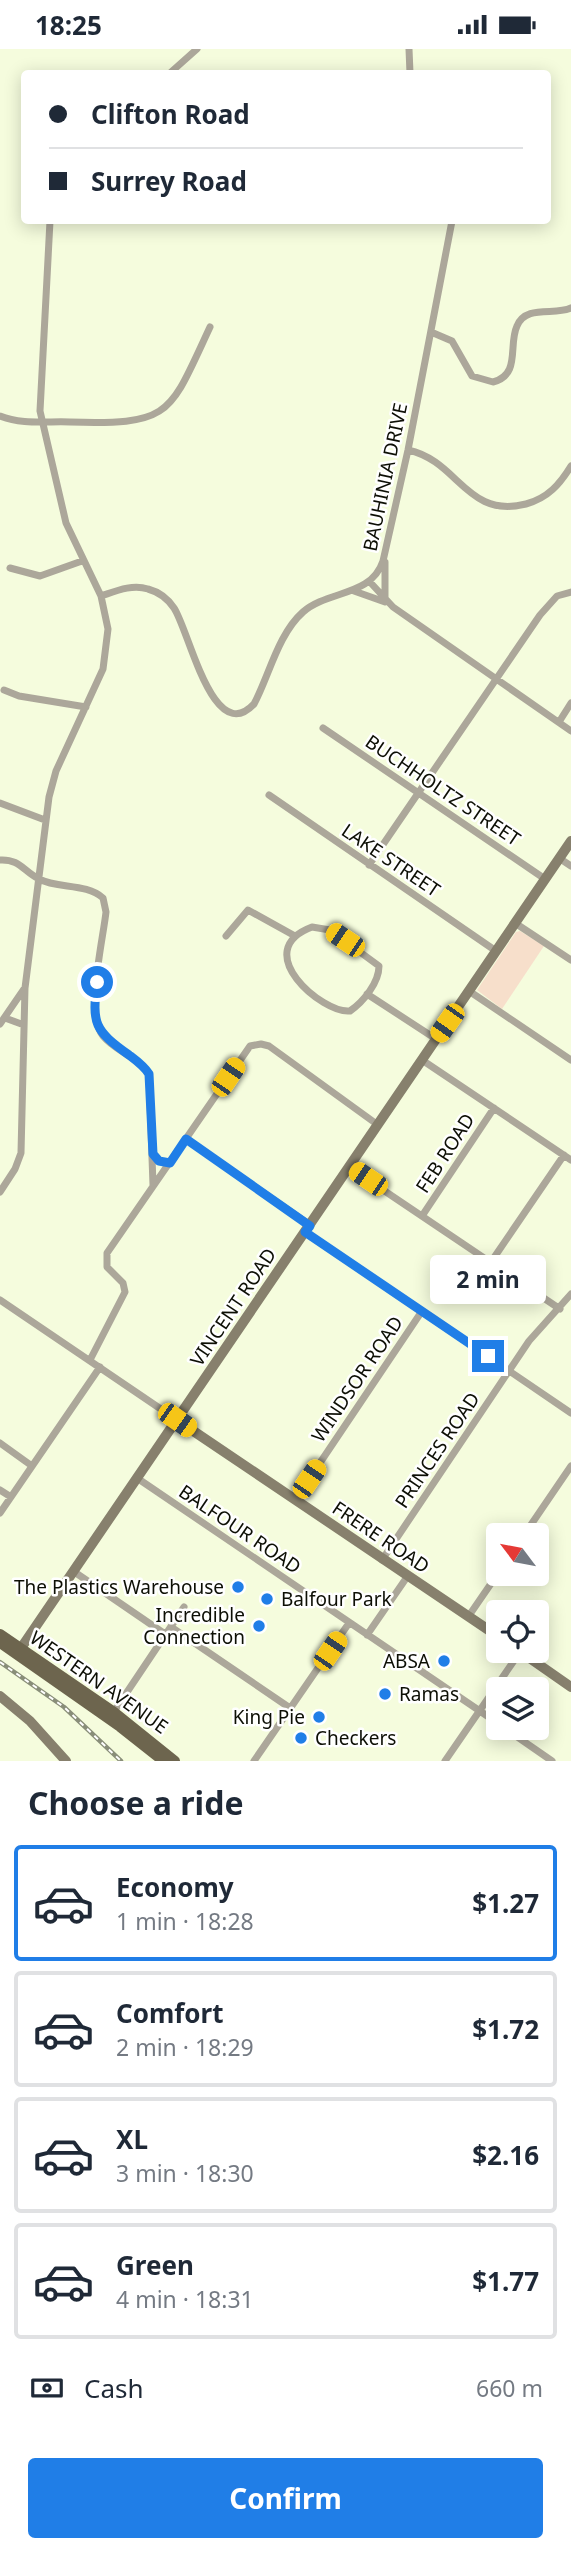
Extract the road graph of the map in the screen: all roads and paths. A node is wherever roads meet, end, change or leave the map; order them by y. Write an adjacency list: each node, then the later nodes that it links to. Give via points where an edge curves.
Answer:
1 (197, 49): 3 (street)
2 (409, 49): 4 (street)
3 (173, 70)
4 (410, 70)
5 (50, 224): 11 (street)
6 (451, 224): 9 (street, BAUHINIA DRIVE)
7 (571, 308): 9 (street, via 537,312 521,320 516,327 512,365 505,376 493,382 472,376 453,341)
8 (210, 327): 11 (street, via 184,384 158,413 110,423)
9 (431, 333): 12 (street, BAUHINIA DRIVE)
10 (0, 416): 11 (street)
11 (41, 421): 15 (street, via 65,523)
12 (408, 450): 13 (street, via 433,459 473,496 494,506 535,501 557,487); 14 (street, BAUHINIA DRIVE)
13 (571, 466)
14 (384, 554): 17 (street, BAUHINIA DRIVE, via 380,569); 21 (street)
15 (82, 561): 16 (street, via 40,576); 20 (street)
16 (10, 568)
17 (369, 581): 18 (street); 21 (street)
18 (351, 590): 20 (street, via 316,603 298,617 254,704 234,712 221,709 211,698 181,620 164,597 130,587); 21 (street)
19 (571, 592): 22 (street, via 550,603)
20 (101, 596): 25 (street, via 107,652)
21 (387, 601): 22 (street)
22 (496, 679): 26 (street); 29 (street)
23 (4, 689): 25 (street, via 19,696)
24 (571, 703): 26 (street)
25 (86, 707): 32 (street, via 57,771)
26 (559, 722): 28 (street)
27 (323, 728): 29 (street, BUCHHOLTZ STREET)
28 (571, 731)
29 (418, 793): 36 (street); 39 (street, BUCHHOLTZ STREET)
30 (269, 795): 36 (street, LAKE STREET)
31 (0, 803): 32 (street)
32 (45, 820): 38 (street)
33 (571, 841): 34 (street, VINCENT ROAD)
34 (559, 858): 37 (street); 39 (street, VINCENT ROAD)
35 (0, 860): 38 (street, via 22,864)
36 (369, 865): 43 (street, LAKE STREET)
37 (571, 866)
38 (38, 879): 45 (street); 56 (street, via 92,892 106,904 94,1018 107,1040 149,1074)
39 (545, 879): 40 (street, VINCENT ROAD)
40 (515, 923): 43 (street, VINCENT ROAD); 44 (street)
41 (226, 936): 42 (street, via 248,911)
42 (295, 936): 47 (street, via 322,927 375,960 379,971); 47 (street, via 287,963 299,983 344,1012)
43 (496, 951): 46 (street, VINCENT ROAD)
44 (571, 960)
45 (25, 988): 48 (street); 49 (street)
46 (469, 991): 50 (street, VINCENT ROAD); 52 (street)
47 (367, 994): 50 (street)
48 (2, 1021): 49 (street)
49 (24, 1025): 62 (street, via 19,1162)
50 (436, 1039): 51 (street, VINCENT ROAD)
51 (422, 1060): 53 (street); 54 (street, VINCENT ROAD)
52 (571, 1060)
53 (494, 1108): 57 (street); 63 (street, FEB ROAD)
54 (378, 1125): 55 (street, via 269,1047 255,1044 244,1053); 60 (street, VINCENT ROAD)
55 (186, 1139): 59 (street); 64 (street)
56 (153, 1154): 59 (street); 61 (street)
57 (564, 1155): 58 (street); 65 (street)
58 (571, 1160)
59 (170, 1163): 61 (street)
60 (349, 1167): 63 (street); 64 (street, VINCENT ROAD)
61 (153, 1187): 70 (street, via 105,1258 125,1292)
62 (0, 1192)
63 (422, 1216): 65 (street)
64 (307, 1229): 69 (street); 74 (street, VINCENT ROAD)
65 (491, 1262): 68 (street)
66 (571, 1294): 68 (street, PRINCES ROAD)
67 (0, 1300): 70 (street, FRERE ROAD)
68 (560, 1309): 72 (street, PRINCES ROAD, via 538,1328)
69 (422, 1311): 72 (street); 81 (street, WINDSOR ROAD)
70 (90, 1360): 71 (street, FRERE ROAD)
71 (100, 1367): 74 (street, FRERE ROAD); 76 (street)
72 (510, 1371): 73 (street); 84 (street, PRINCES ROAD)
73 (571, 1413)
74 (177, 1420): 78 (street, VINCENT ROAD); 81 (street, FRERE ROAD)
75 (0, 1443): 76 (street)
76 (32, 1466): 80 (street)
77 (571, 1466): 83 (street)
78 (137, 1478): 85 (street, VINCENT ROAD); 90 (street, BALFOUR ROAD)
79 (0, 1490): 80 (street)
80 (11, 1497): 82 (street)
81 (295, 1500): 84 (street, FRERE ROAD)
82 (0, 1513)
83 (532, 1523)
84 (382, 1560): 86 (street, FRERE ROAD)
85 (73, 1571): 94 (street); 97 (street, VINCENT ROAD)
86 (407, 1577): 89 (street, FRERE ROAD); 95 (street)
87 (489, 1586): 89 (street)
88 (184, 1607): 91 (street)
89 (468, 1617): 92 (street, FRERE ROAD)
90 (349, 1623): 95 (street, BALFOUR ROAD); 102 (street)
91 (171, 1627): 94 (street); 102 (street)
92 (486, 1629)
93 (0, 1634): 97 (main road, WESTERN AVENUE)
94 (166, 1634): 104 (street)
95 (368, 1635): 103 (street, BALFOUR ROAD)
96 (0, 1643): 97 (main road, WESTERN AVENUE)
97 (19, 1651): 104 (main road, WESTERN AVENUE)
98 (511, 1663): 103 (street)
99 (537, 1663): 100 (street)
100 (571, 1686)
101 (0, 1696): 107 (street)
102 (290, 1708): 110 (street)
103 (480, 1712): 105 (street, BALFOUR ROAD); 111 (street)
104 (111, 1715): 108 (main road, WESTERN AVENUE); 109 (main road, WESTERN AVENUE)
105 (486, 1716)
106 (521, 1740): 112 (street, BALFOUR ROAD)
107 (66, 1761)
108 (163, 1761)
109 (175, 1761)
110 (254, 1761)
111 (445, 1761)
112 (552, 1761)

